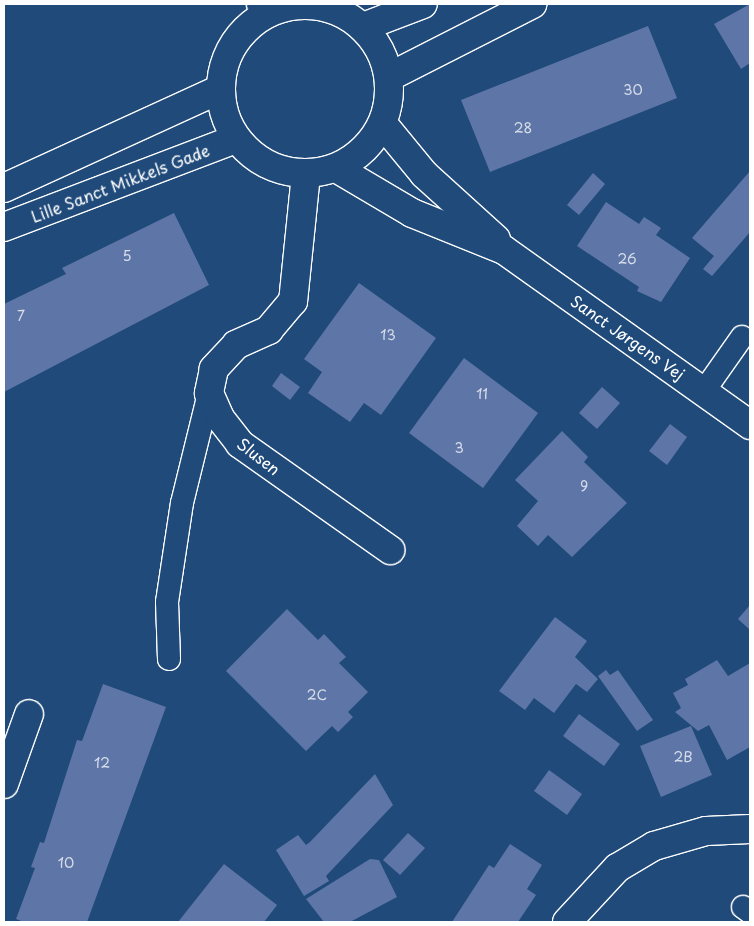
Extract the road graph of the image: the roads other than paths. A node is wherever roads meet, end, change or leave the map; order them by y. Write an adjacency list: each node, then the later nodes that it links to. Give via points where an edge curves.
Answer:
1 (423, 4): 4 (street)
2 (532, 4): 5 (street)
3 (264, 8): 4 (street, via 317,5 342,12); 6 (street, via 238,37 225,62)
4 (363, 27): 5 (street, via 380,50)
5 (389, 78): 7 (street)
6 (220, 89): 8 (street, via 224,116); 11 (street)
7 (383, 124): 9 (street, via 355,158); 13 (street, Sanct Jørgens Vej, via 424,174 491,232)
8 (236, 139): 10 (street, via 255,158 279,170); 12 (street, Lille Sanct Mikkels Gade)
9 (336, 168): 10 (street); 13 (street, Sanct Jørgens Vej, via 412,212)
10 (306, 174): 16 (street, via 294,301 269,330 236,345 214,369)
11 (4, 188)
12 (4, 227)
13 (504, 250): 15 (street, Sanct Jørgens Vej)
14 (742, 337): 15 (lane)
15 (704, 391): 17 (street, Sanct Jørgens Vej)
16 (209, 393): 18 (street, Slusen, via 220,418 240,444); 19 (lane, via 178,530 167,602)
17 (750, 425)
18 (390, 550)
19 (169, 659)
20 (29, 714): 21 (street)
21 (4, 784)
22 (750, 829): 23 (street, via 706,831 654,846 617,868)
23 (567, 922)

